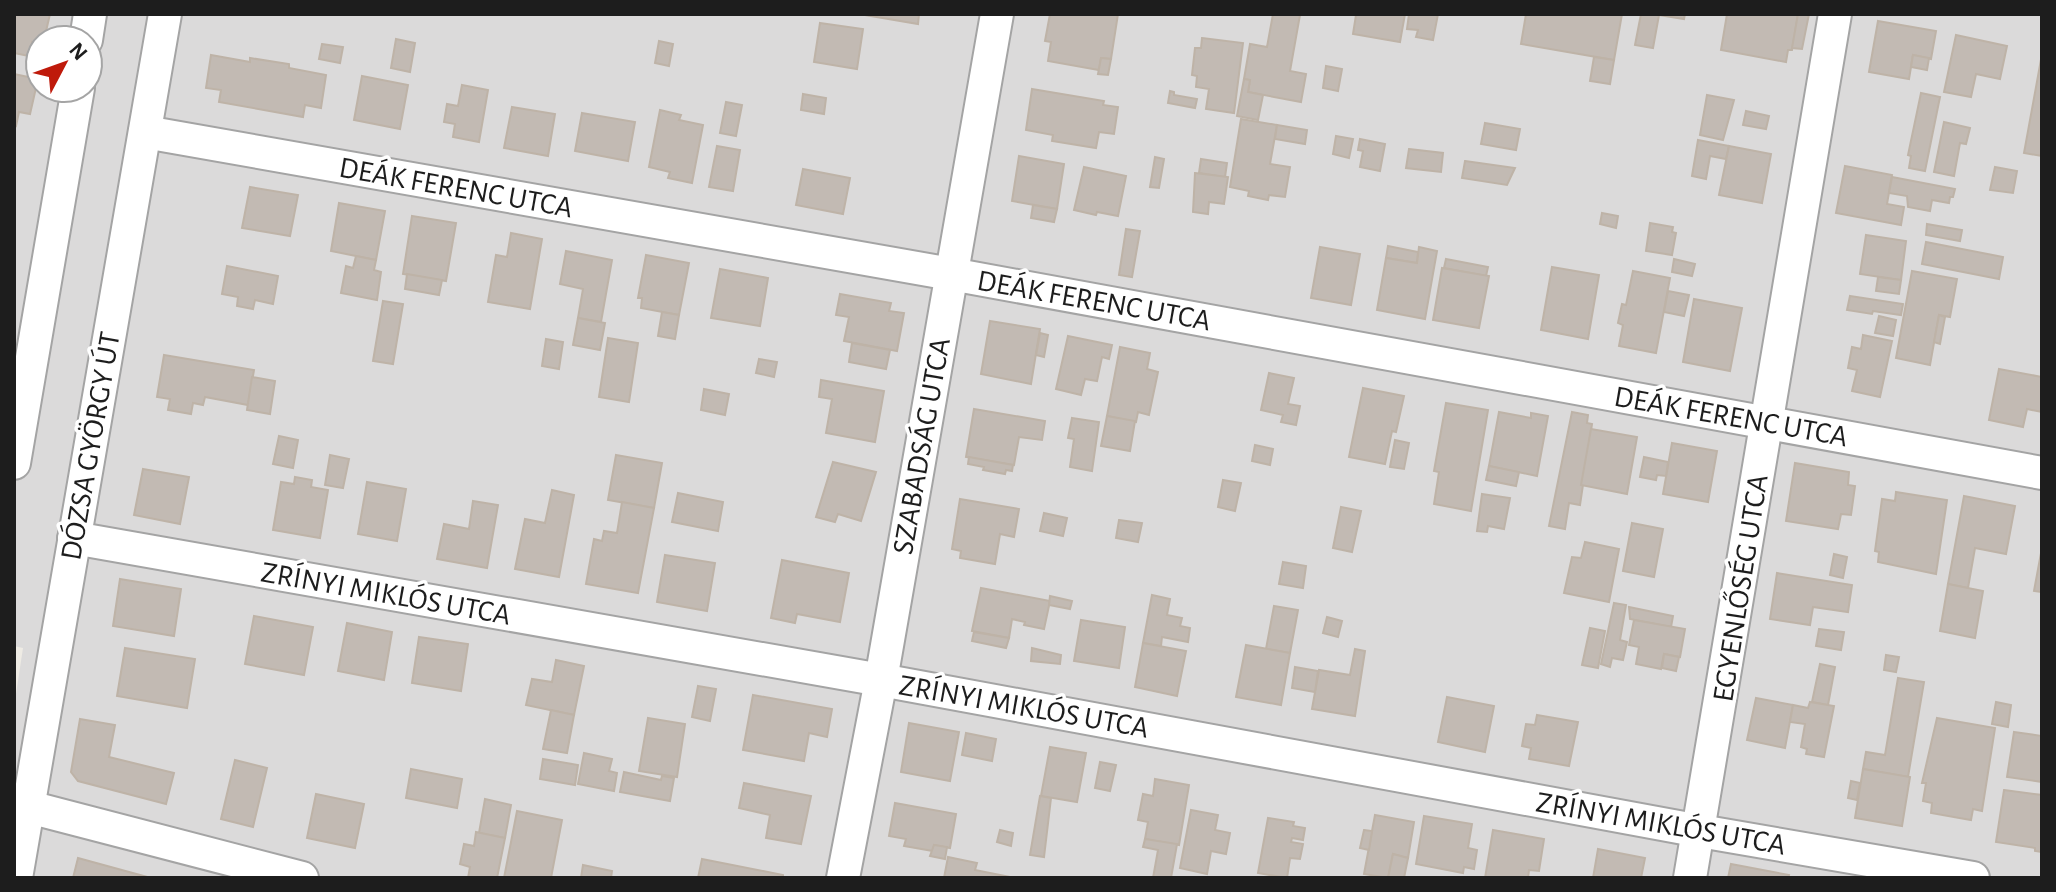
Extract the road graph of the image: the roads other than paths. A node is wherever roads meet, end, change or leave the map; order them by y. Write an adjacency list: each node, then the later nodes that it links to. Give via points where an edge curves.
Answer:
1 (165, 14): 5 (street, DÓZSA GYÖRGY ÚT)
2 (997, 14): 6 (street, SZABADSÁG UTCA)
3 (1835, 14): 7 (street, EGYENLŐSÉG UTCA)
4 (75, 104): 8 (street)
5 (145, 132): 6 (street, DEÁK FERENC UTCA); 10 (street, DÓZSA GYÖRGY ÚT)
6 (951, 274): 7 (street, DEÁK FERENC UTCA); 11 (street, SZABADSÁG UTCA)
7 (1767, 423): 9 (street, DEÁK FERENC UTCA); 13 (street, EGYENLŐSÉG UTCA)
8 (14, 463)
9 (2042, 473)
10 (74, 538): 11 (street, ZRÍNYI MIKLÓS UTCA); 12 (street, DÓZSA GYÖRGY ÚT)
11 (881, 680): 13 (street, ZRÍNYI MIKLÓS UTCA); 16 (street, SZABADSÁG UTCA)
12 (29, 807): 14 (street, DÓZSA GYÖRGY ÚT); 15 (street)
13 (1700, 831): 17 (street, EGYENLŐSÉG UTCA); 18 (street, ZRÍNYI MIKLÓS UTCA)
14 (16, 878)
15 (302, 878)
16 (843, 878)
17 (1690, 878)
18 (1973, 878)

